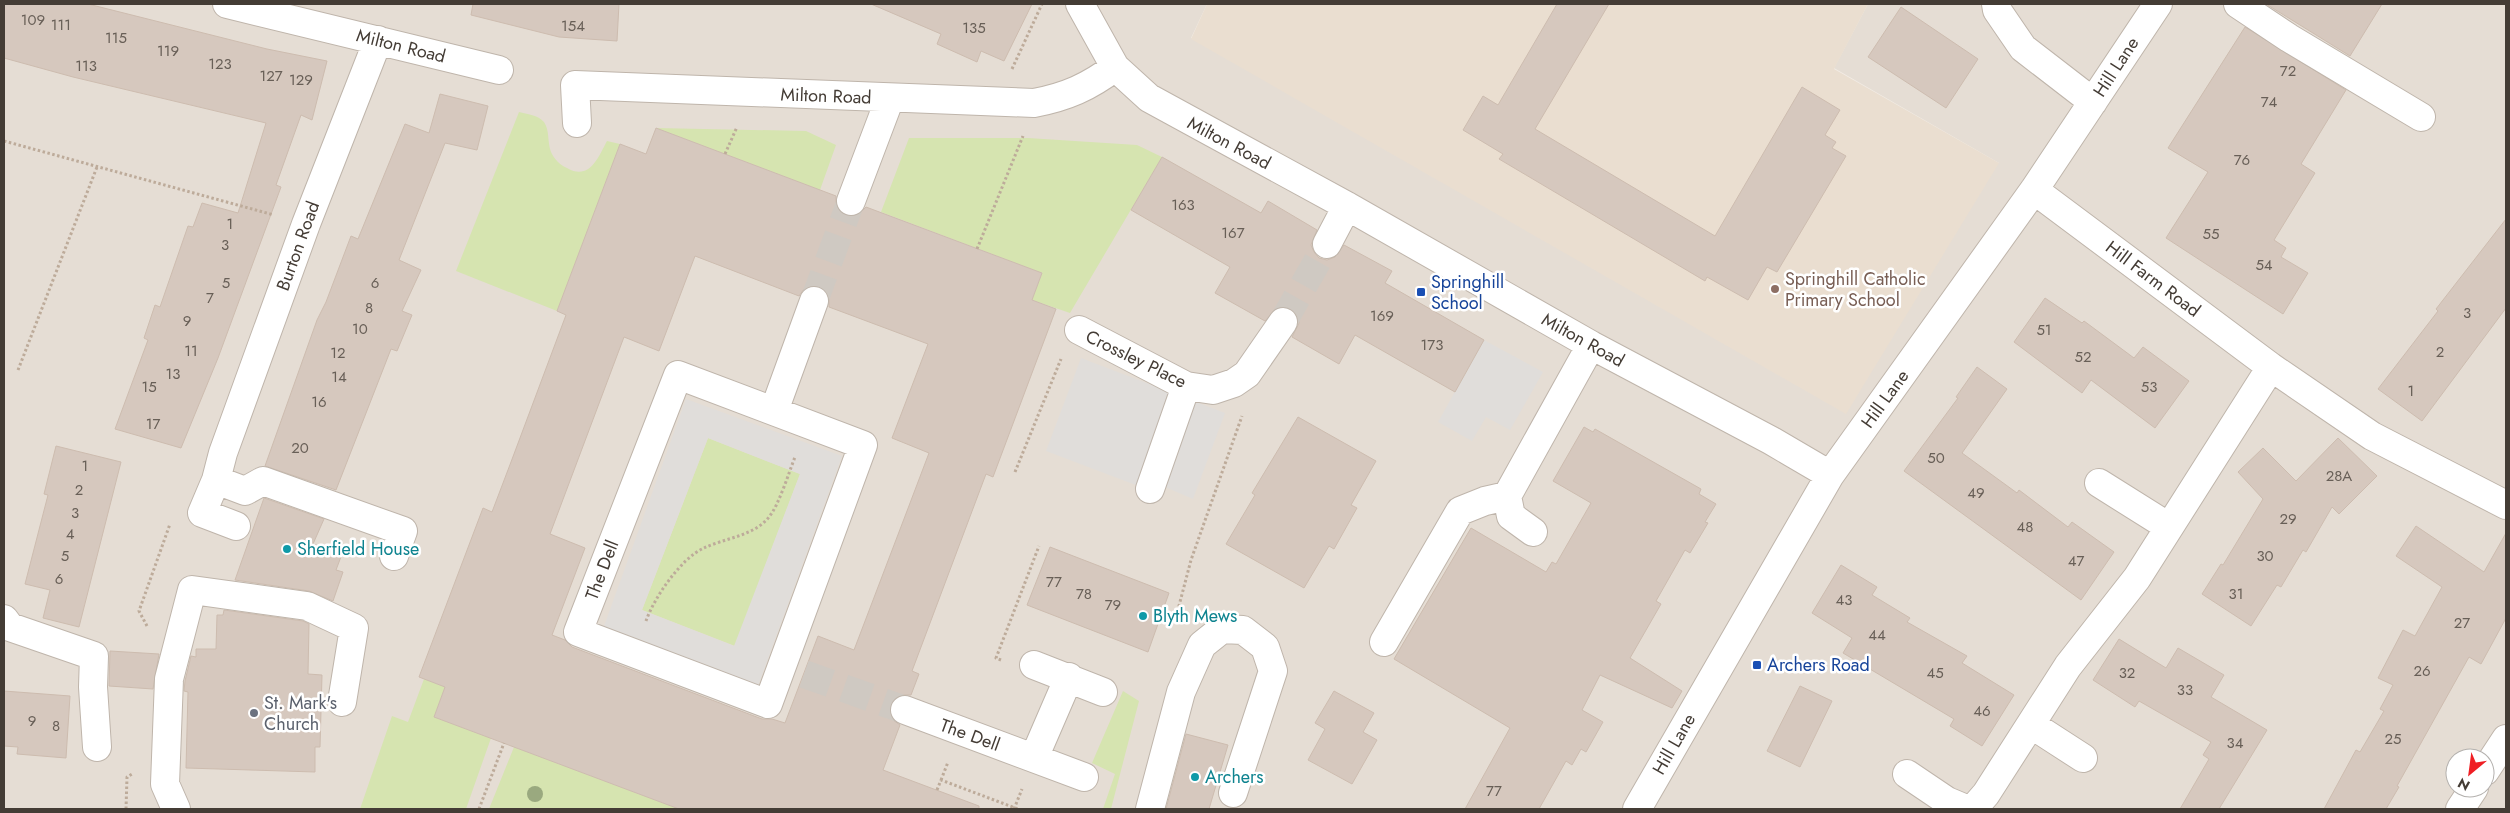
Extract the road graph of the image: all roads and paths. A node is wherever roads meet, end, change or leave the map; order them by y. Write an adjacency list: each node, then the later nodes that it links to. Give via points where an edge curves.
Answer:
1 (227, 4): 7 (street, Milton Road)
2 (1042, 4): 12 (path)
3 (1080, 4): 8 (street)
4 (1996, 4): 11 (street, via 2023,48)
5 (2158, 4): 11 (street, Hill Lane)
6 (2238, 4): 14 (street)
7 (378, 40): 9 (street, Milton Road); 21 (street, Burton Road)
8 (1115, 68): 13 (street, Milton Road, via 1078,92); 20 (street, Milton Road, via 1157,103)
9 (499, 70)
10 (890, 98): 12 (street, Milton Road); 15 (street, Milton Road, via 575,85); 19 (street)
11 (2093, 102): 18 (street, Hill Lane)
12 (995, 103): 13 (street, Milton Road)
13 (1034, 103): 23 (path)
14 (2421, 117)
15 (576, 123)
16 (4, 141): 17 (path)
17 (97, 167): 21 (path); 29 (path)
18 (2034, 190): 28 (street, Hill Farm Road); 35 (street, Hill Lane)
19 (851, 201)
20 (1347, 206): 22 (street); 27 (street, Milton Road)
21 (306, 224): 36 (street, Burton Road)
22 (1327, 244)
23 (977, 248)
24 (814, 301): 32 (street)
25 (1283, 322): 30 (street, Crossley Place, via 1247,374)
26 (1078, 330): 31 (street, Crossley Place); 34 (path, via 1063,353)
27 (1591, 345): 35 (street, Milton Road); 39 (street)
28 (2271, 367): 40 (street, Hill Farm Road, via 2372,436); 42 (street)
29 (18, 370)
30 (1234, 383): 31 (street, Crossley Place, via 1213,390); 47 (path, via 1242,401 1242,416 1192,560)
31 (1186, 386): 38 (street)
32 (774, 411): 33 (street, The Dell); 49 (street, The Dell, via 678,375 578,632)
33 (808, 424): 49 (path, via 770,516 757,527 702,548 674,574 652,606); 49 (street, The Dell, via 864,445 793,670 768,704)
34 (1015, 472)
35 (1830, 475): 73 (street, Hill Lane)
36 (216, 480): 41 (street, Burton Road, via 202,513); 45 (street, via 245,491 263,481 403,531)
37 (2100, 483): 42 (street)
38 (1150, 489)
39 (1507, 496): 43 (street, via 1511,516); 48 (street, via 1460,511)
40 (2506, 505)
41 (236, 526)
42 (2169, 527): 55 (street, via 2137,578 2068,666)
43 (1533, 532)
44 (1039, 546): 50 (path, via 996,658 1021,668)
45 (394, 556)
46 (4, 619): 58 (street, via 10,627 94,656)
47 (1174, 623)
48 (1384, 642)
49 (634, 653)
50 (1034, 665): 51 (street)
51 (1069, 677): 52 (street); 60 (street)
52 (1102, 692)
53 (342, 702): 69 (street, via 354,628 308,606 192,590 170,679 165,784)
54 (905, 710): 60 (street, The Dell)
55 (2032, 725): 61 (street); 75 (street)
56 (2506, 739): 59 (street)
57 (504, 743): 70 (path)
58 (97, 747)
59 (2495, 756)
60 (1034, 758): 64 (street, The Dell)
61 (2083, 758)
62 (944, 771): 65 (path)
63 (1907, 774): 74 (street, via 1947,801)
64 (1084, 777)
65 (941, 780): 66 (path); 71 (path)
66 (938, 790)
67 (1233, 793): 72 (street, via 1274,670 1266,647 1243,630 1222,628 1202,645 1181,692)
68 (1018, 799): 71 (path)
69 (176, 809)
70 (479, 809)
71 (1016, 809)
72 (1150, 809)
73 (1637, 809)
74 (1966, 809)
75 (1973, 809)

